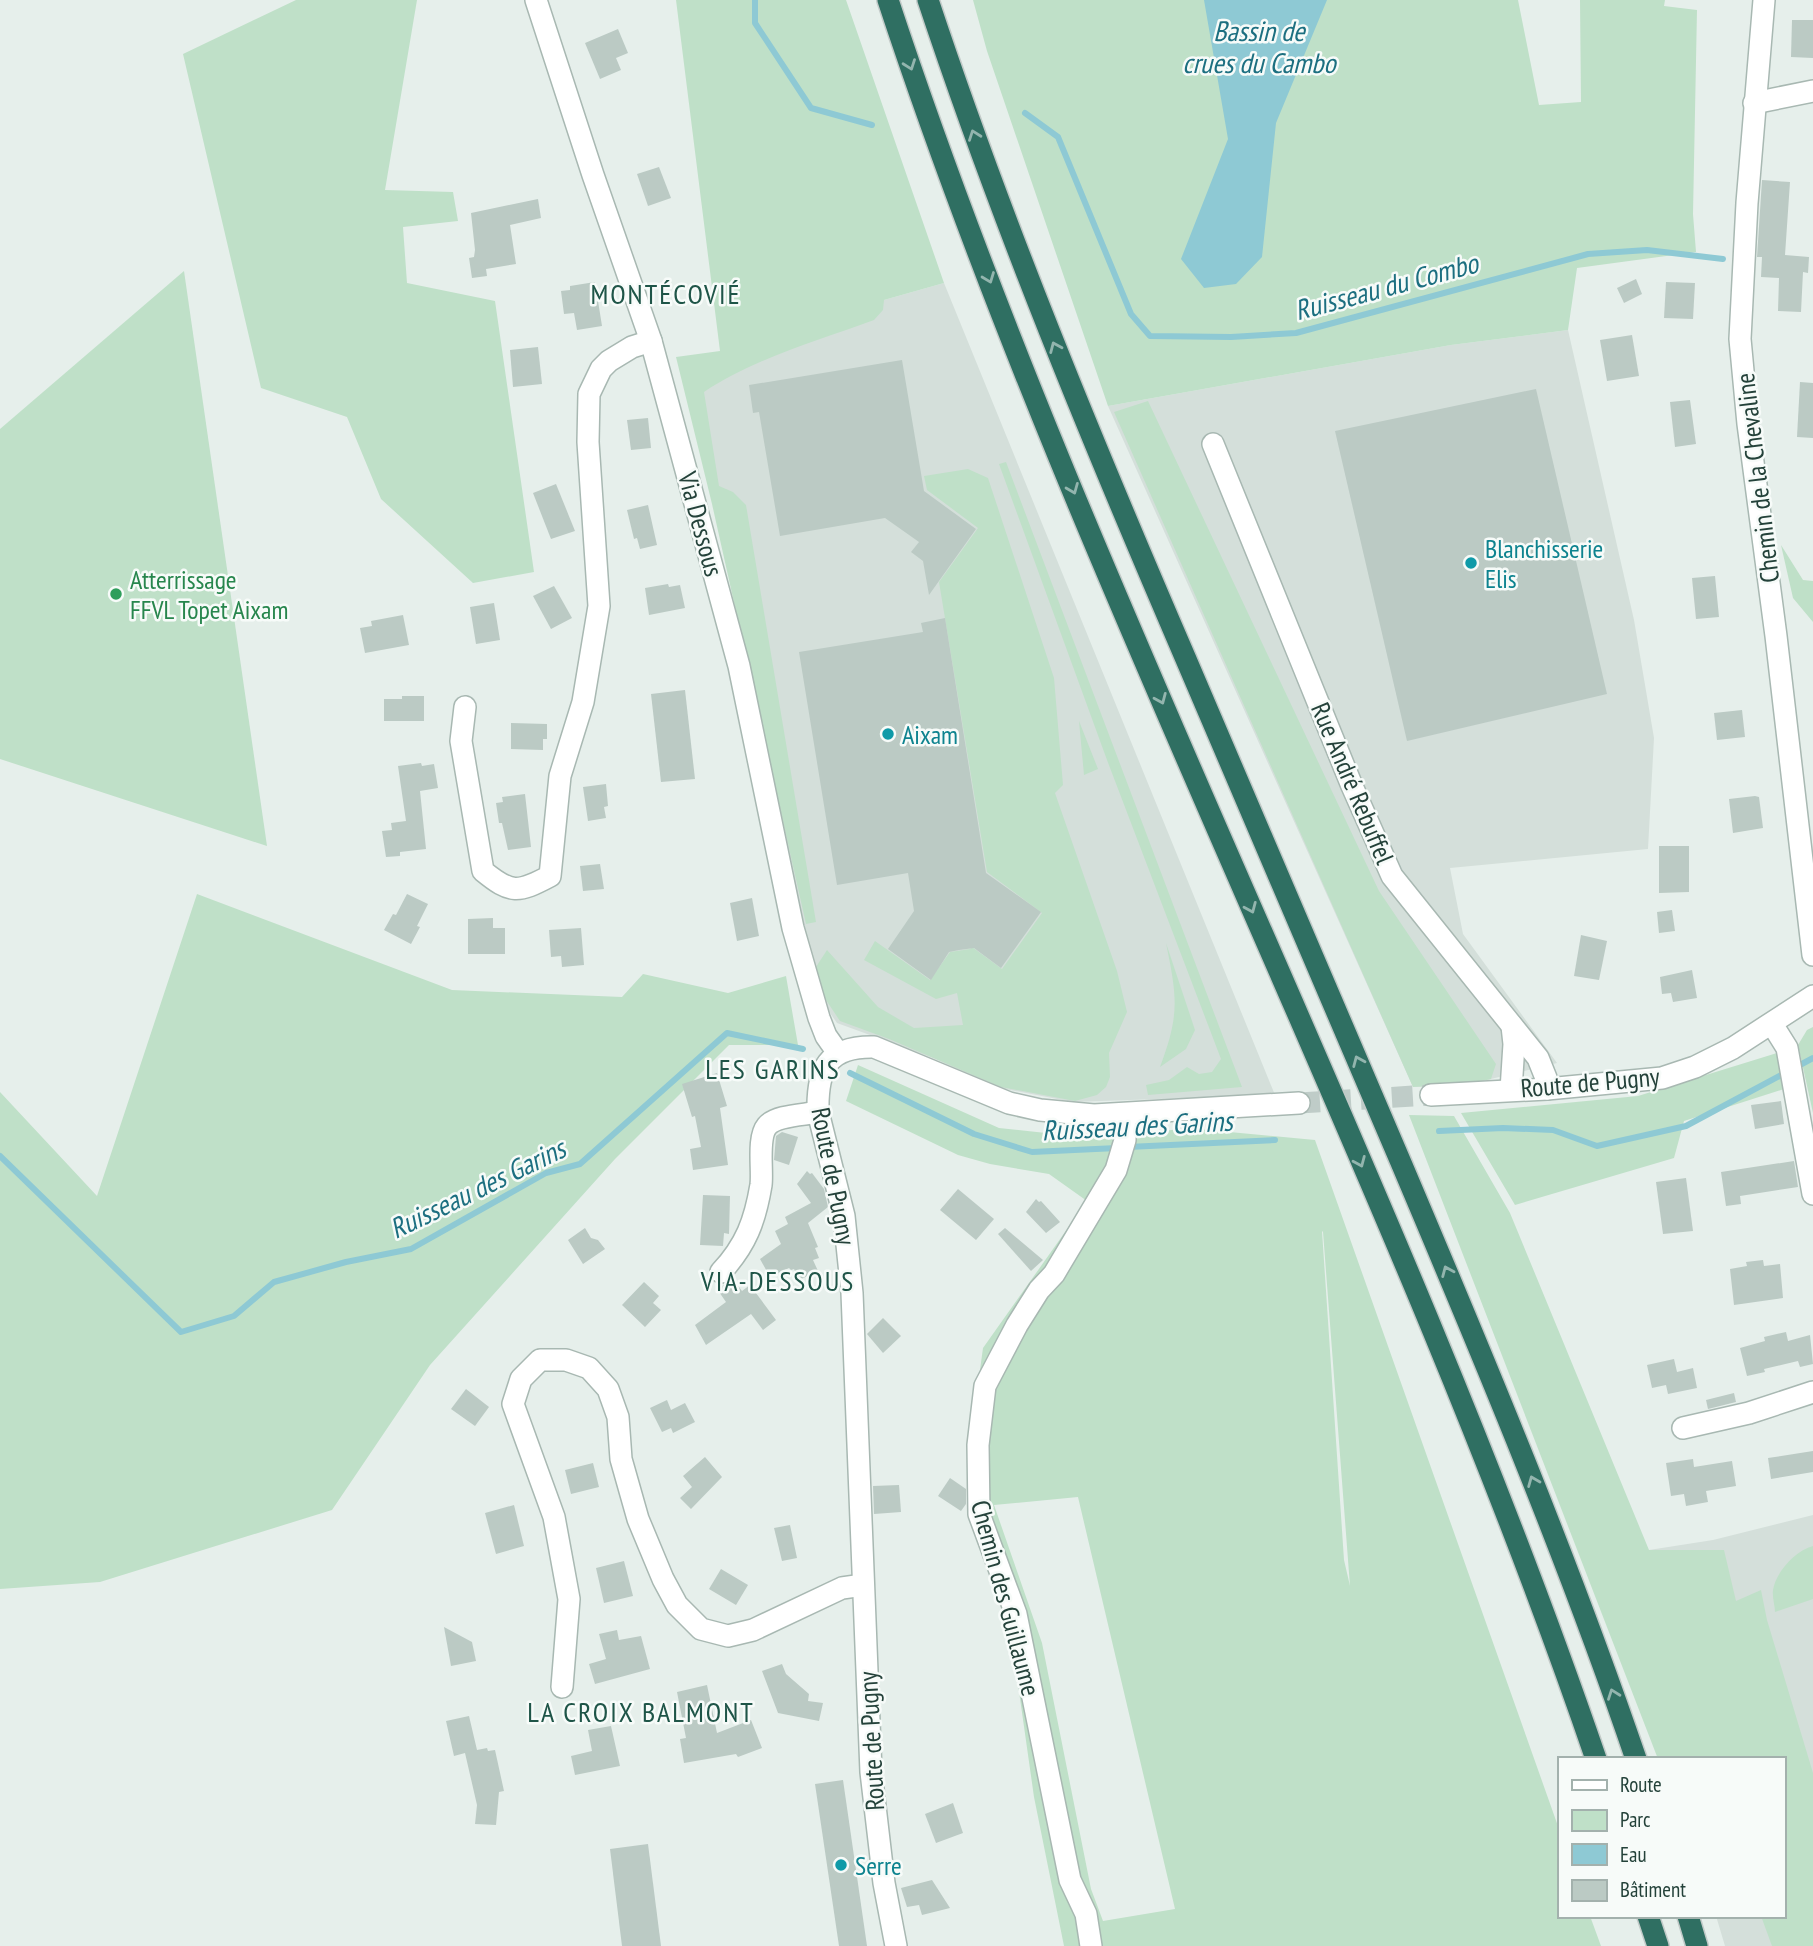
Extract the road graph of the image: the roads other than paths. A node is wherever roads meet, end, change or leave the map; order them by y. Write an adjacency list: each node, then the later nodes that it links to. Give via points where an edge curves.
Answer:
1 (536, 0): 7 (street, Via Dessous)
2 (888, 0): 27 (highway, one-way to 27, via 1047,426 1413,1285 1528,1572)
3 (928, 0): 28 (highway, one-way to 3, via 1502,1404 1049,332)
4 (1764, 0): 6 (street, Chemin de la Chevaline)
5 (1813, 91): 6 (street)
6 (1754, 103): 10 (street, Chemin de la Chevaline, via 1740,339)
7 (651, 341): 9 (street, via 632,346 609,362 589,394 599,606 583,702 560,776 550,876 527,888 504,888 483,872 461,741); 14 (street, Via Dessous, via 739,666 793,928 819,1018)
8 (1213, 444): 13 (street, Rue André Rebuffel, via 1392,876)
9 (466, 707)
10 (1813, 955)
11 (1813, 996): 12 (street, Route de Pugny)
12 (1772, 1024): 15 (street, Route de Pugny, via 1695,1067 1662,1078); 21 (street, via 1787,1048)
13 (1512, 1026): 15 (street, Rue André Rebuffel, via 1538,1058); 16 (street)
14 (838, 1054): 19 (street, Route de Pugny, via 824,1068); 20 (street, via 858,1046 874,1047 1009,1103 1040,1110)
15 (1547, 1089): 16 (street, Route de Pugny)
16 (1511, 1090): 17 (street, Route de Pugny)
17 (1431, 1095)
18 (1299, 1103): 20 (street)
19 (818, 1112): 22 (street, via 767,1126 751,1228 739,1253); 25 (street, Route de Pugny, via 849,1247)
20 (1125, 1114): 32 (street, Chemin des Guillaume, via 1116,1170 1054,1274 1017,1325 985,1386 978,1445 979,1514 1016,1614 1070,1880 1086,1914)
21 (1813, 1194)
22 (721, 1272)
23 (1813, 1392): 24 (street)
24 (1683, 1428)
25 (863, 1585): 26 (street, via 842,1588 753,1630 728,1636 701,1629 677,1605 638,1519 608,1389 589,1368 566,1360 540,1360 521,1379 513,1404 554,1517 569,1599); 31 (street, Route de Pugny, via 871,1772)
26 (562, 1687)
27 (1595, 1757)
28 (1635, 1757)
29 (1649, 1918): 33 (highway)
30 (1689, 1918): 34 (highway)
31 (896, 1946)
32 (1091, 1946)
33 (1658, 1946)
34 (1697, 1946)

